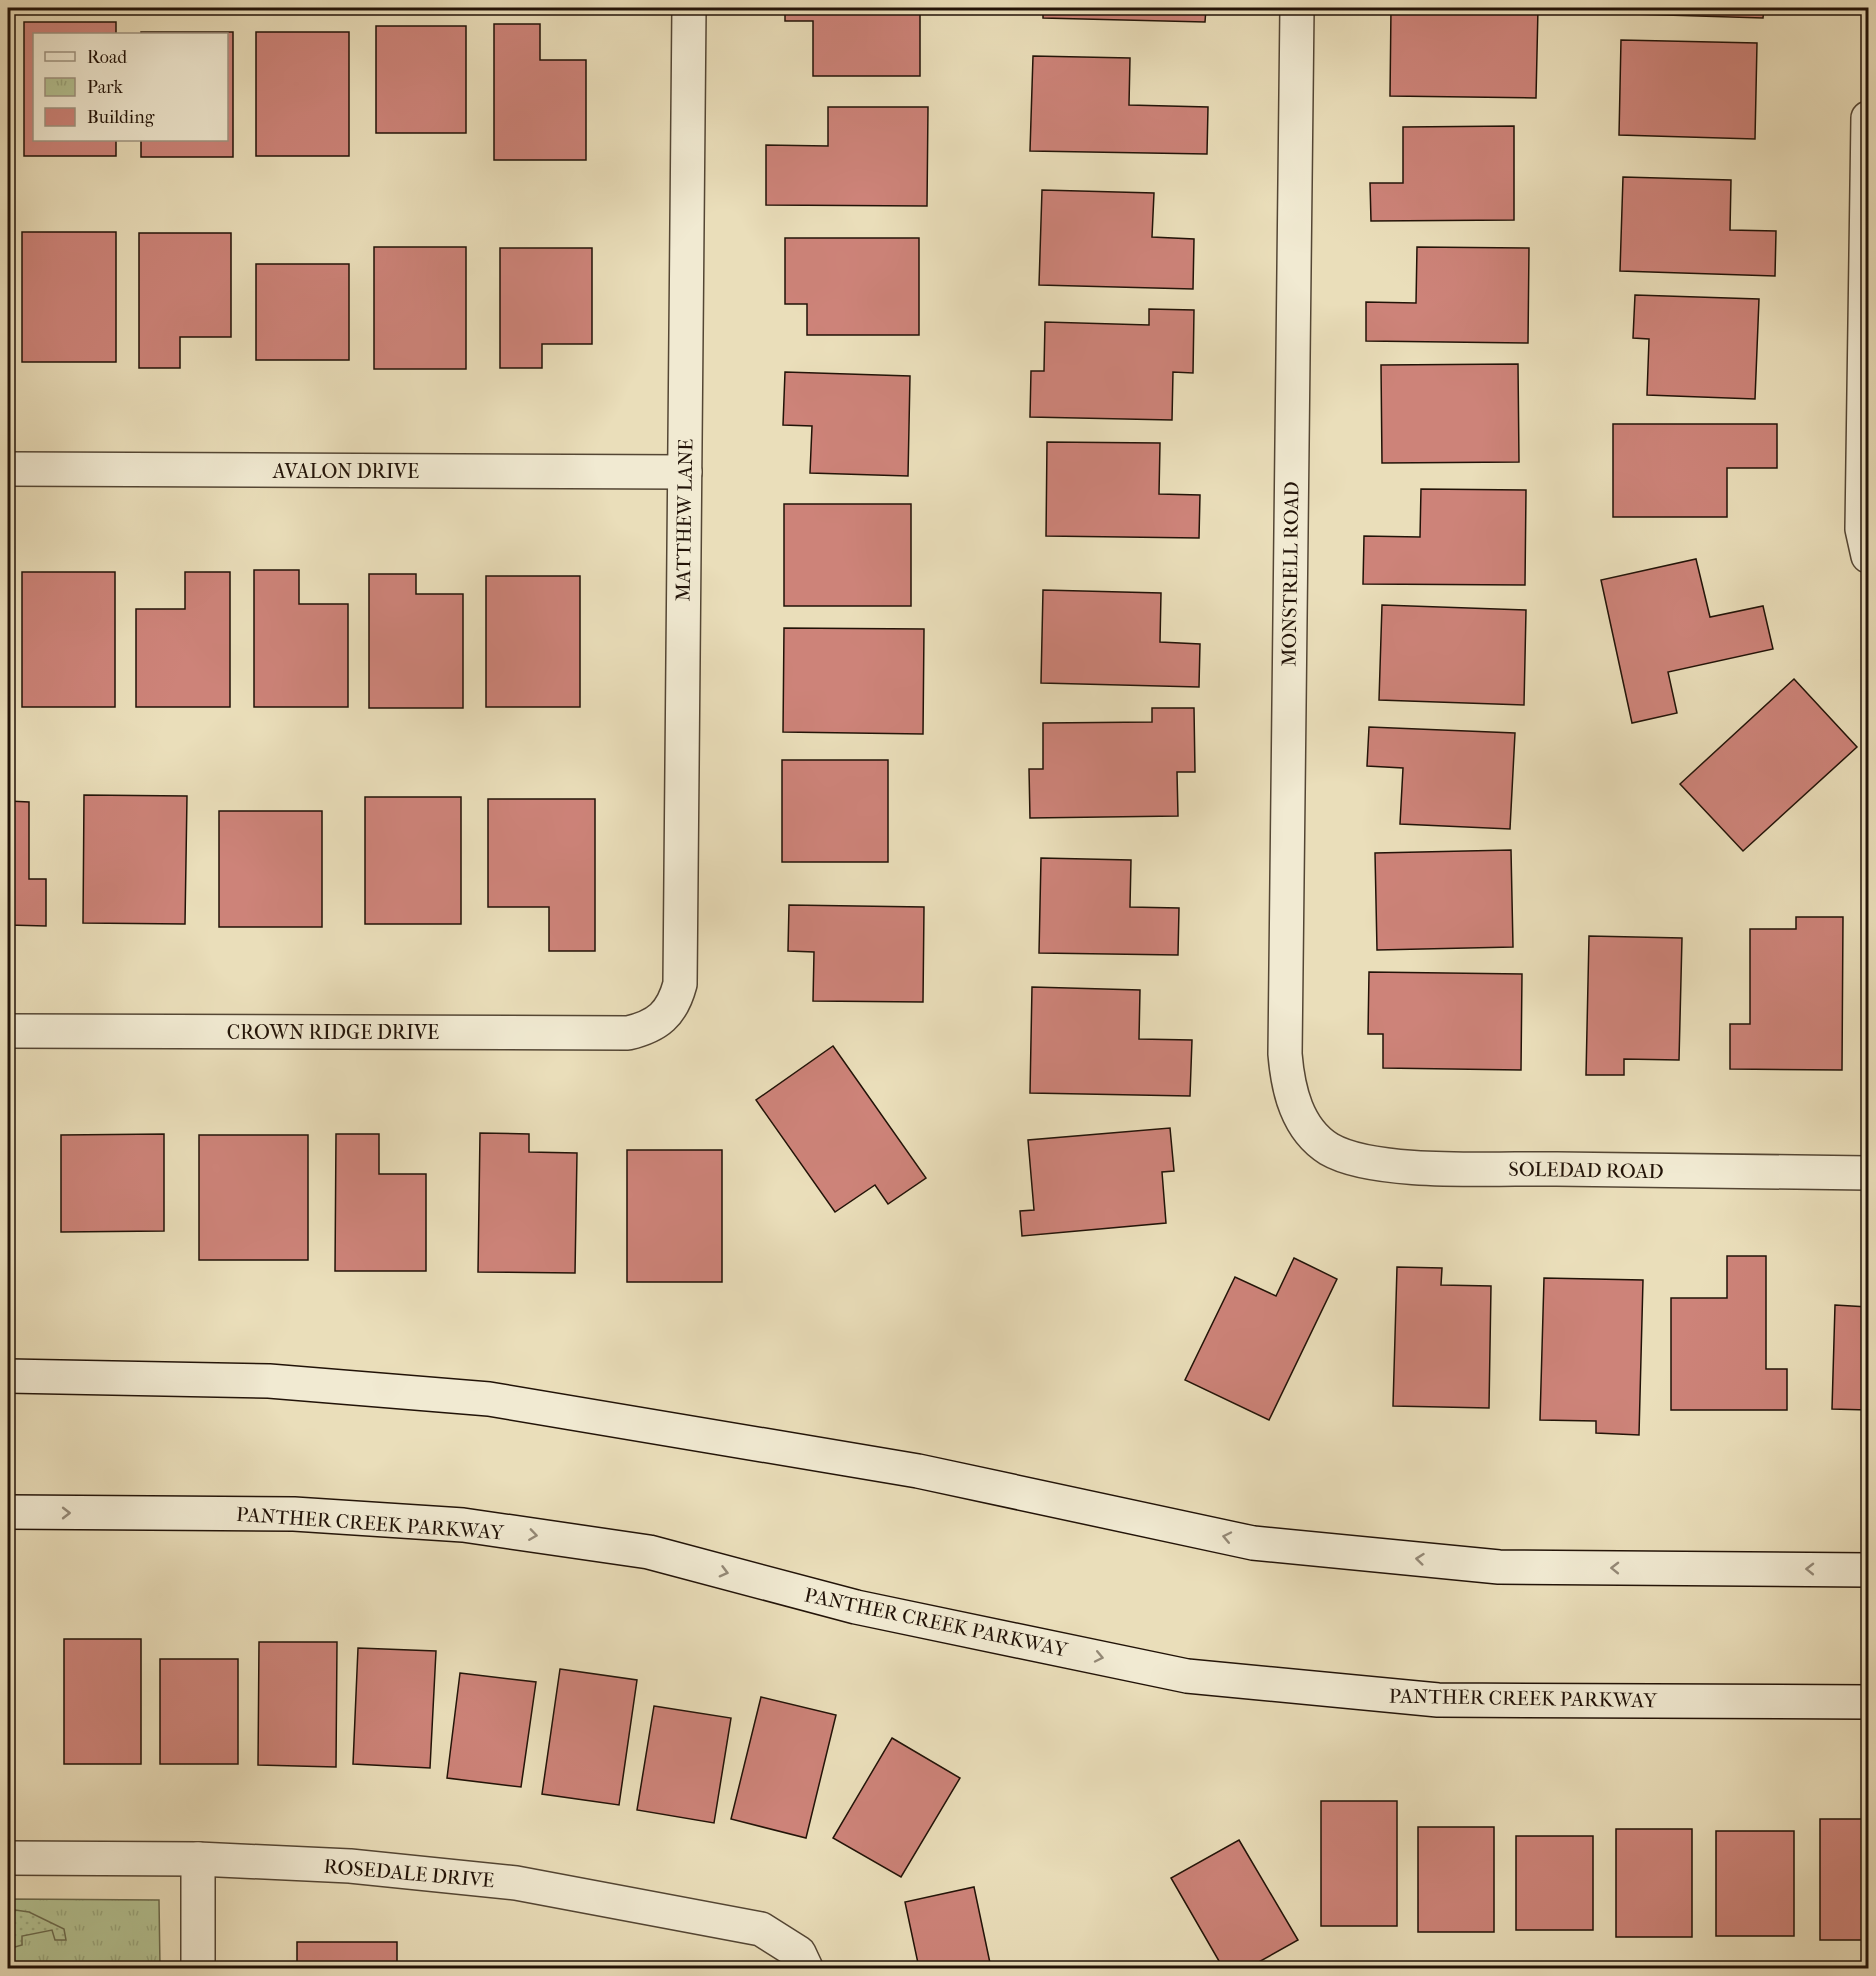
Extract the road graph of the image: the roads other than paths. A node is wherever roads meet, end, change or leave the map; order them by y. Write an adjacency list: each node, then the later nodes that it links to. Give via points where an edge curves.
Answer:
1 (689, 8): 5 (street, MATTHEW LANE)
2 (1297, 8): 9 (street, MONSTRELL ROAD, via 1285,1054 1292,1096)
3 (1869, 118): 6 (street, via 1862,529)
4 (8, 469): 5 (street, AVALON DRIVE)
5 (685, 472): 7 (street, MATTHEW LANE, via 680,984 671,1010)
6 (1869, 556)
7 (657, 1024): 8 (street, CROWN RIDGE DRIVE, via 628,1033)
8 (8, 1031)
9 (1311, 1135): 10 (street, SOLEDAD ROAD, via 1349,1157 1413,1167)
10 (1869, 1173)
11 (8, 1376): 13 (street, one-way to 11, via 1499,1567 1253,1543 918,1471 489,1399 268,1381)
12 (8, 1512): 14 (street, PANTHER CREEK PARKWAY, one-way to 14, via 294,1514 463,1525 649,1552 856,1607 1187,1676 1438,1700)
13 (1869, 1570)
14 (1869, 1702)
15 (8, 1858): 16 (street, ROSEDALE DRIVE)
16 (198, 1859): 17 (street, ROSEDALE DRIVE, via 350,1866 516,1882 761,1929); 18 (street)
17 (803, 1961)
18 (198, 1968)

